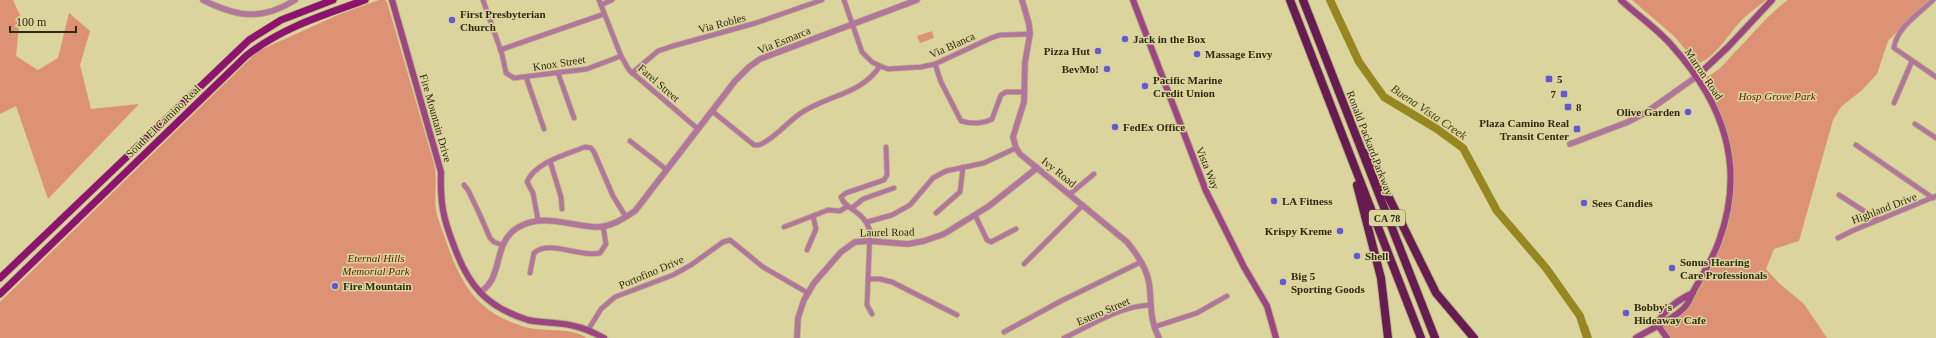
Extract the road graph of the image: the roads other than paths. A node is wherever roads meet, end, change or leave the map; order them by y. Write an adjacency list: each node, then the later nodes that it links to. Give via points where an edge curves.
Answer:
1 (203, 0): 2 (street, via 223,10 260,15 283,8)
2 (295, 0)
3 (333, 0): 77 (main road, South El Camino Real, via 281,20 249,40)
4 (365, 0): 81 (main road, South El Camino Real, via 295,26 269,39 246,56)
5 (392, 0): 79 (main road, Fire Mountain Drive, via 441,172 444,220 462,268)
6 (483, 0): 22 (street)
7 (612, 0): 18 (street)
8 (822, 0): 28 (street, Via Robles, via 756,23 663,50 642,63)
9 (844, 0): 20 (street)
10 (918, 0): 20 (street, Via Esmarca)
11 (1022, 0): 21 (street, via 1030,24)
12 (1133, 0): 94 (main road, Vista Way, via 1206,191 1244,267 1267,306)
13 (1290, 0): 36 (highway, Ronald Packard Parkway / CA 78)
14 (1303, 0): 33 (highway, Ronald Packard Parkway / CA 78)
15 (1621, 0): 29 (main road, Marron Road, via 1673,46)
16 (1772, 0): 29 (main road)
17 (1933, 0): 24 (street, via 1899,32 1895,39 1894,48)
18 (600, 2): 19 (street, Farel Street)
19 (604, 14): 22 (street); 23 (street, Farel Street)
20 (853, 24): 26 (street, via 862,52); 35 (street, Via Esmarca, via 760,59 735,81)
21 (1030, 34): 25 (street, Via Blanca, via 1000,35); 32 (street, via 1025,62)
22 (500, 50): 31 (street, via 508,76)
23 (621, 56): 27 (street, Knox Street, via 587,69); 28 (street, Farel Street)
24 (1912, 61): 30 (street); 34 (street)
25 (935, 64): 26 (street, Via Blanca, via 920,67); 32 (street, via 940,82 961,121 986,122 992,118 1001,95 1006,92)
26 (880, 66): 35 (street, via 874,75 856,89 805,110 759,146 754,145)
27 (558, 73): 31 (street, Knox Street); 37 (street)
28 (632, 73): 40 (street, Farel Street)
29 (1696, 77): 43 (street, via 1645,113); 86 (main road, Marron Road, via 1722,123 1730,152 1731,192 1728,215 1715,254 1689,303 1667,321)
30 (1936, 77)
31 (524, 78): 39 (street)
32 (1025, 92): 46 (street, via 1013,137)
33 (1340, 97): 97 (highway, Ronald Packard Parkway / CA 78); 98 (highway, via 1429,280 1450,312)
34 (1894, 103)
35 (712, 112): 40 (street, Via Esmarca)
36 (1334, 114): 95 (highway, via 1365,212 1381,278); 96 (highway, Ronald Packard Parkway / CA 78)
37 (574, 118)
38 (1915, 124): 41 (street)
39 (544, 129)
40 (698, 129): 50 (street, Via Esmarca)
41 (1936, 138)
42 (630, 141): 50 (street)
43 (1570, 144)
44 (1856, 145): 56 (street)
45 (886, 147): 58 (street, via 887,175 884,180 846,192 841,197)
46 (1016, 148): 48 (street, via 984,163); 49 (street, Ivy Road)
47 (550, 161): 59 (street); 63 (street, via 585,147 591,148 613,196); 64 (street, via 528,177 527,182 533,193)
48 (963, 167): 60 (street, via 960,192); 66 (street, via 946,171 933,178 910,205 898,212)
49 (1037, 168): 54 (street, Ivy Road); 61 (street, Laurel Road)
50 (666, 170): 63 (street, Via Esmarca, via 635,210)
51 (1094, 174): 54 (street)
52 (464, 185): 72 (street, via 490,238)
53 (894, 188): 58 (street, via 863,199)
54 (1070, 194): 57 (street, Ivy Road)
55 (1839, 195): 65 (street)
56 (1935, 197): 65 (street, Highland Drive)
57 (1083, 205): 74 (street, Ivy Road, via 1127,242); 75 (street)
58 (850, 207): 62 (street, via 840,211 828,210); 66 (street)
59 (562, 209)
60 (936, 213)
61 (975, 214): 69 (street, via 984,235 991,242); 71 (street, Laurel Road, via 944,234 924,241 908,244)
62 (813, 216): 68 (street); 73 (street, via 816,229)
63 (626, 217): 67 (street)
64 (538, 220): 67 (street); 72 (street, via 517,228)
65 (1878, 220): 70 (street, Highland Drive)
66 (867, 222): 71 (street, via 870,231)
67 (603, 226): 76 (street, via 606,244 600,253 592,255 547,247 534,253)
68 (784, 227)
69 (1016, 229)
70 (1838, 238)
71 (868, 241): 78 (street); 80 (street, Laurel Road, via 855,242 841,252)
72 (502, 245): 79 (street, via 494,276)
73 (807, 250)
74 (1141, 262): 83 (street, Ivy Road, via 1149,282); 89 (street)
75 (1024, 264)
76 (530, 273)
77 (0, 278)
78 (868, 279): 84 (street, via 867,305); 85 (street, via 892,282)
79 (480, 292): 88 (main road, Fire Mountain Drive, via 498,307 529,320 560,323)
80 (808, 293): 88 (street, Portofino Drive, via 763,267 730,240 673,275 615,297 601,309); 91 (street, Laurel Road, via 798,318)
81 (0, 294)
82 (1227, 296): 87 (street, via 1197,313)
83 (1151, 305): 87 (street, Ivy Road); 92 (street, Estero Street, via 1124,309)
84 (872, 314)
85 (958, 315)
86 (1657, 324): 99 (main road, Marron Road); 100 (main road)
87 (1154, 327): 93 (street, Ivy Road)
88 (588, 330): 90 (main road, Fire Mountain Drive)
89 (1004, 332)
90 (604, 338)
91 (797, 338)
92 (1064, 338)
93 (1159, 338)
94 (1276, 338)
95 (1388, 338)
96 (1421, 338)
97 (1434, 338)
98 (1474, 338)
99 (1636, 338)
100 (1667, 338)

